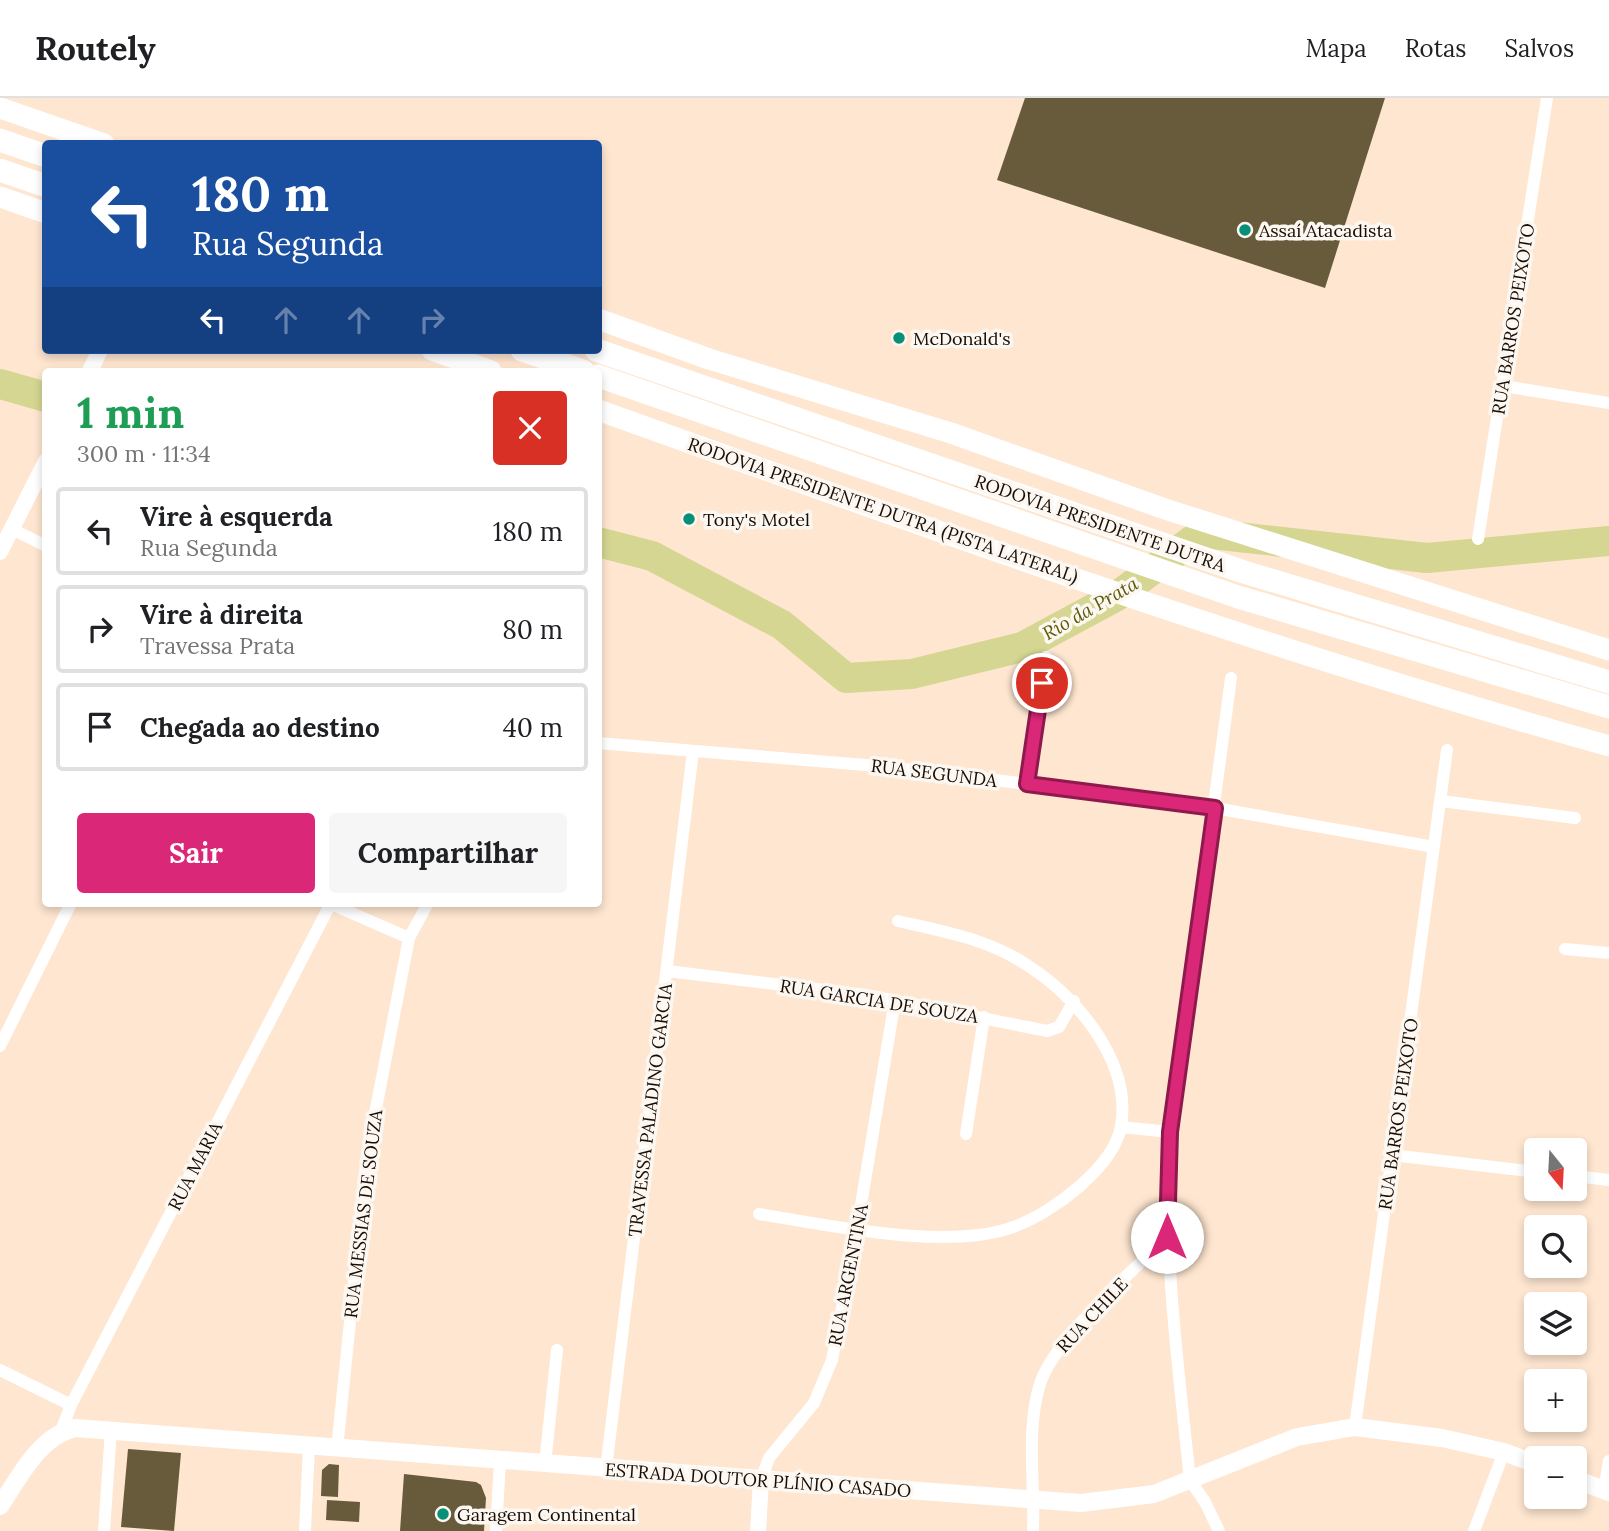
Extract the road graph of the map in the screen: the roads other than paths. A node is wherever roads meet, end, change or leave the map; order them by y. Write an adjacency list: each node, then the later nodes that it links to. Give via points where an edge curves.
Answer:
1 (1547, 98): 17 (street, RUA BARROS PEIXOTO)
2 (0, 108): 4 (highway)
3 (0, 140): 5 (highway)
4 (92, 140)
5 (42, 155)
6 (0, 170): 7 (highway)
7 (42, 185)
8 (0, 197): 9 (highway)
9 (42, 212)
10 (602, 320): 25 (highway, via 709,359 951,433 1165,509)
11 (602, 352): 28 (highway, RODOVIA PRESIDENTE DUTRA, via 1244,572)
12 (443, 354): 14 (highway)
13 (534, 354): 15 (highway)
14 (483, 368)
15 (574, 368)
16 (602, 377): 29 (highway, RODOVIA PRESIDENTE DUTRA, via 1238,597)
17 (1503, 386): 18 (street); 22 (street, RUA BARROS PEIXOTO)
18 (1609, 403)
19 (602, 411): 31 (highway, RODOVIA PRESIDENTE DUTRA (PISTA LATERAL), via 1042,567 1474,708)
20 (42, 469): 21 (street)
21 (12, 529): 23 (street); 24 (street)
22 (1478, 539)
23 (42, 544)
24 (0, 552)
25 (1609, 650)
26 (1046, 657): 34 (street)
27 (1231, 678): 36 (street)
28 (1609, 682)
29 (1609, 707)
30 (602, 743): 33 (street, RUA SEGUNDA)
31 (1609, 746)
32 (1447, 750): 35 (street, RUA BARROS PEIXOTO)
33 (693, 751): 34 (street, RUA SEGUNDA); 47 (street, TRAVESSA PALADINO GARCIA)
34 (1027, 784): 36 (street, RUA SEGUNDA)
35 (1441, 801): 37 (street); 38 (street, RUA BARROS PEIXOTO)
36 (1215, 808): 38 (street, RUA SEGUNDA); 53 (street)
37 (1575, 818)
38 (1434, 847): 55 (street, RUA BARROS PEIXOTO)
39 (69, 907): 51 (street)
40 (329, 907): 64 (street, RUA MARIA)
41 (340, 907): 44 (street)
42 (426, 907): 44 (street, RUA MESSIAS DE SOUZA)
43 (898, 921): 49 (street, via 1000,949)
44 (409, 938): 69 (street, RUA MESSIAS DE SOUZA, via 367,1155)
45 (1565, 949): 46 (street)
46 (1609, 953)
47 (667, 971): 48 (street, RUA GARCIA DE SOUZA); 75 (street, TRAVESSA PALADINO GARCIA)
48 (895, 1000): 50 (street, RUA GARCIA DE SOUZA); 60 (street, RUA ARGENTINA)
49 (1074, 1001): 50 (street, RUA GARCIA DE SOUZA, via 1053,1030); 52 (street, via 1104,1045 1121,1100)
50 (984, 1017): 54 (street)
51 (0, 1046)
52 (1121, 1127): 53 (street); 60 (street, via 1091,1175 1071,1194 1014,1227 969,1235)
53 (1170, 1132): 61 (street)
54 (966, 1134)
55 (1392, 1155): 56 (street); 65 (street, RUA BARROS PEIXOTO)
56 (1524, 1171)
57 (1587, 1177): 58 (street)
58 (1609, 1180)
59 (759, 1214): 60 (street)
60 (857, 1229): 76 (street, RUA ARGENTINA, via 829,1370 814,1402 769,1458)
61 (1167, 1237): 77 (street); 80 (street, RUA CHILE, via 1062,1344 1043,1374 1032,1435)
62 (557, 1350): 74 (street)
63 (0, 1370): 64 (street)
64 (71, 1405): 67 (street, RUA MARIA)
65 (1354, 1427): 70 (main road, ESTRADA DOUTOR PLÍNIO CASADO, via 1442,1438); 77 (main road, ESTRADA DOUTOR PLÍNIO CASADO, via 1297,1437)
66 (111, 1430): 67 (main road, ESTRADA DOUTOR PLÍNIO CASADO); 68 (main road, ESTRADA DOUTOR PLÍNIO CASADO); 82 (street)
67 (61, 1431): 81 (main road, via 29,1463)
68 (309, 1446): 69 (main road, ESTRADA DOUTOR PLÍNIO CASADO); 83 (street)
69 (337, 1449): 72 (main road, ESTRADA DOUTOR PLÍNIO CASADO)
70 (1504, 1452): 71 (main road, ESTRADA DOUTOR PLÍNIO CASADO); 88 (street)
71 (1524, 1460)
72 (500, 1461): 74 (main road, ESTRADA DOUTOR PLÍNIO CASADO); 84 (street)
73 (1609, 1461): 79 (street)
74 (545, 1464): 75 (main road, ESTRADA DOUTOR PLÍNIO CASADO)
75 (606, 1469): 76 (main road, ESTRADA DOUTOR PLÍNIO CASADO)
76 (761, 1480): 80 (main road, ESTRADA DOUTOR PLÍNIO CASADO); 85 (street, RUA ARGENTINA)
77 (1190, 1480): 80 (main road, ESTRADA DOUTOR PLÍNIO CASADO, via 1129,1499); 87 (street)
78 (1587, 1484): 79 (main road)
79 (1607, 1491)
80 (1034, 1500): 86 (street, RUA CHILE)
81 (0, 1506)
82 (104, 1531)
83 (305, 1531)
84 (496, 1531)
85 (758, 1531)
86 (1033, 1531)
87 (1219, 1531)
88 (1474, 1531)

